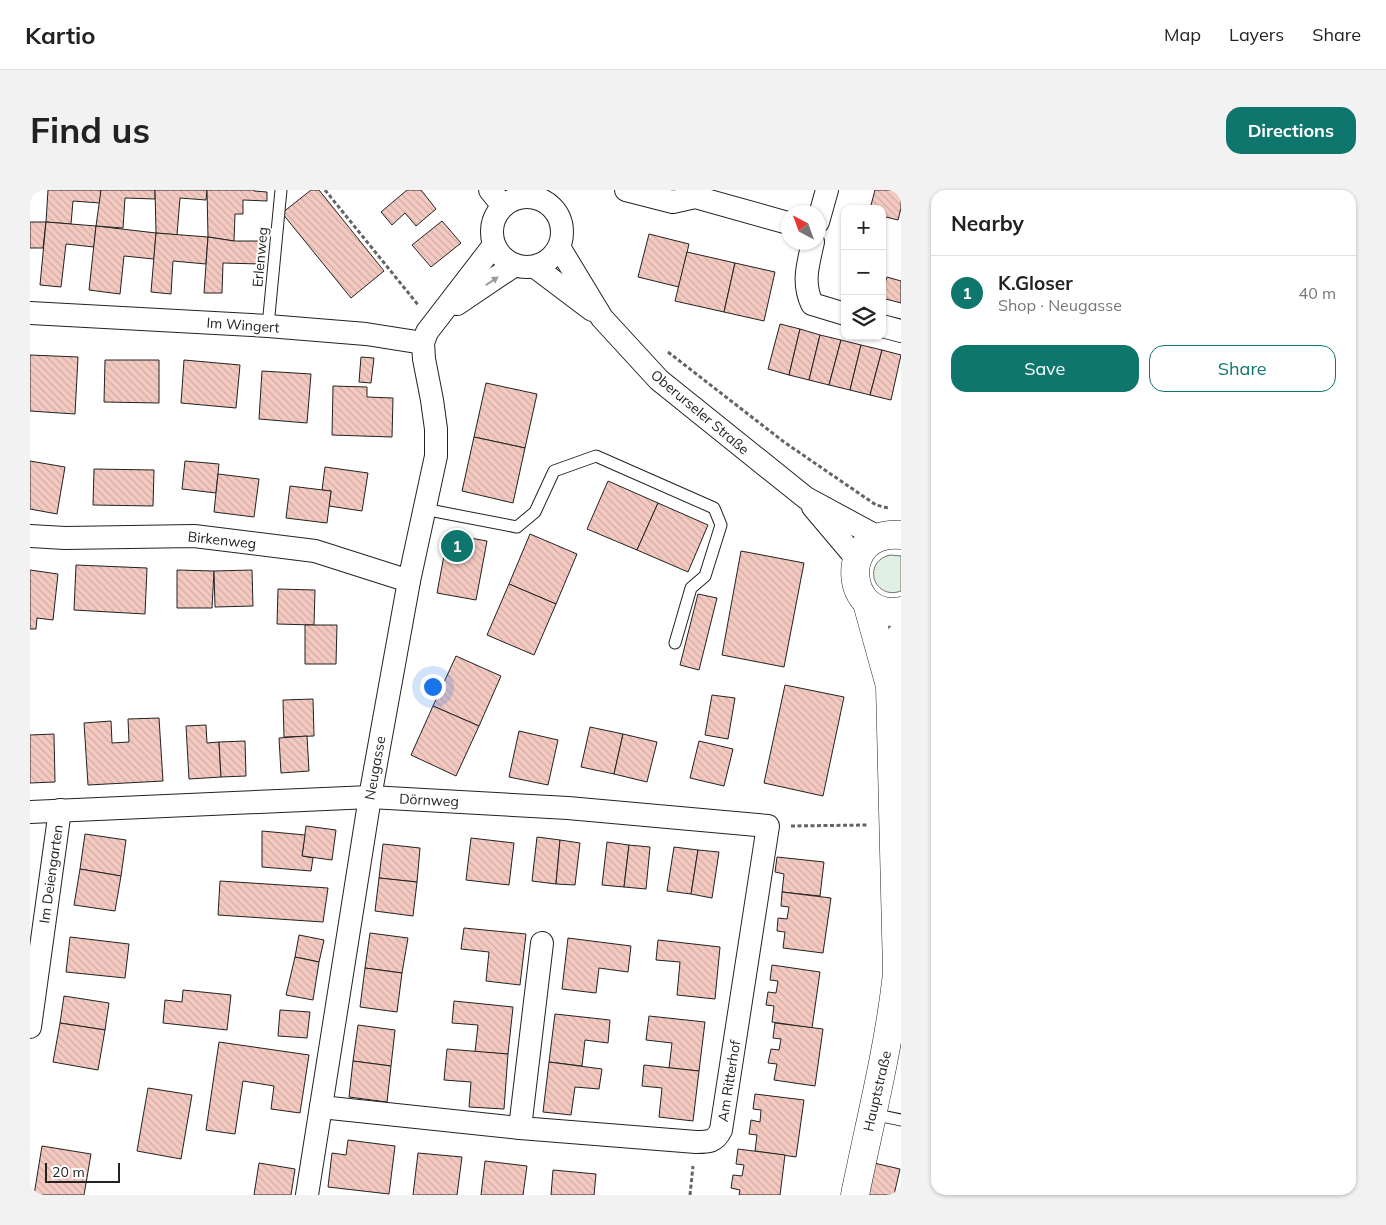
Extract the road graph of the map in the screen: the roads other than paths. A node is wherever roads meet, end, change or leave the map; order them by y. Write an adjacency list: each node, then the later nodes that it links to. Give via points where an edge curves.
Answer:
1 (281, 190): 16 (lane, Erlenweg)
2 (626, 190): 8 (street, via 673,202 695,197)
3 (827, 190): 7 (street)
4 (526, 193): 5 (street, via 513,200); 6 (street, via 546,202)
5 (496, 198): 9 (street, via 492,224)
6 (556, 200): 10 (street, via 563,233)
7 (823, 205)
8 (781, 221)
9 (494, 246): 12 (street, via 506,261); 18 (street)
10 (559, 247): 12 (street, via 549,259); 15 (street, Oberurseler Straße)
11 (812, 250): 14 (street, via 806,273 806,292 812,304)
12 (525, 266): 15 (street, Oberurseler Straße); 18 (street, one-way to 12)
13 (30, 313): 16 (street, Im Wingert)
14 (841, 313)
15 (602, 318): 20 (street, Oberurseler Straße, via 659,380)
16 (268, 326): 18 (street, Im Wingert, via 366,334)
17 (886, 327): 19 (street)
18 (432, 329): 21 (street, Neugasse, via 424,359 436,429 436,456)
19 (901, 331)
20 (806, 498): 23 (street, Oberurseler Straße); 24 (street, Oberurseler Straße)
21 (424, 509): 25 (street, Neugasse); 29 (lane, via 517,527 535,512 554,471 596,456 714,508 721,525 705,576 691,588)
22 (30, 536): 25 (street, Birkenweg, via 194,536 315,551)
23 (889, 536): 24 (street, via 869,542)
24 (857, 559): 26 (street, Hauptstraße, via 855,582)
25 (409, 581): 31 (street, Neugasse)
26 (867, 603): 27 (street, via 888,612); 30 (street, Hauptstraße)
27 (901, 611)
28 (901, 636): 30 (street, Hauptstraße)
29 (675, 643)
30 (890, 686): 36 (street, Hauptstraße)
31 (370, 796): 32 (street, Dörnweg); 34 (street, Dörnweg, via 568,808); 38 (street, Neugasse)
32 (60, 810): 33 (street, Dörnweg); 37 (street, Im Deiengarten)
33 (30, 812)
34 (768, 826): 41 (street, Am Ritterhof, via 722,1130 717,1138 696,1142)
35 (542, 942): 41 (street)
36 (897, 1017): 39 (street, Hauptstraße)
37 (30, 1027)
38 (321, 1107): 41 (street, Am Ritterhof); 42 (street, Neugasse)
39 (872, 1114): 40 (lane); 43 (street, Hauptstraße)
40 (901, 1120)
41 (520, 1128)
42 (307, 1195)
43 (855, 1195)

